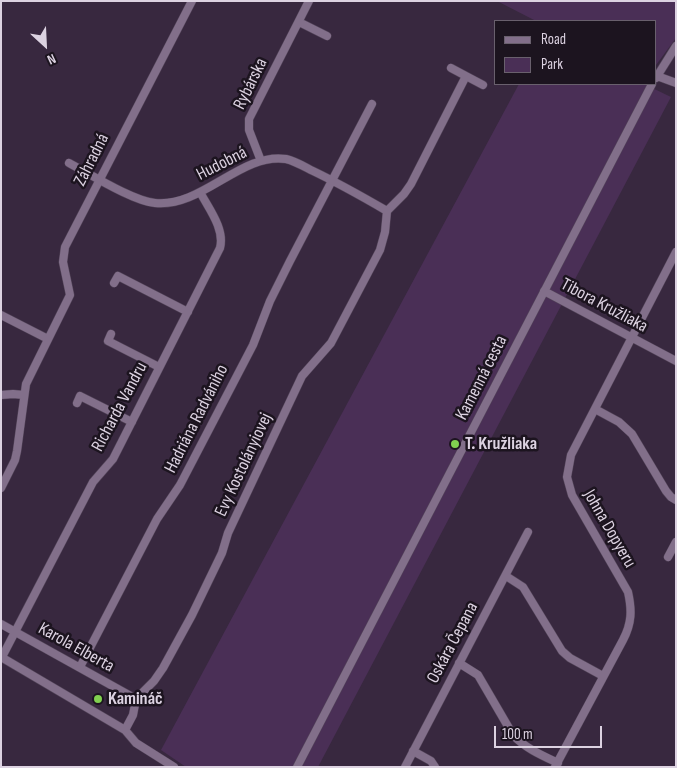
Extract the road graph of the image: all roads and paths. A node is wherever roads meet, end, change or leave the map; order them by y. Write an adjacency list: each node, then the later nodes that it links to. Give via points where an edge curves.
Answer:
1 (192, 1): 16 (street, Záhradná)
2 (309, 1): 3 (street, Rybárska)
3 (299, 22): 4 (street); 14 (street, Rybárska, via 249,119 249,130)
4 (327, 36)
5 (676, 46): 7 (street)
6 (451, 68): 8 (street)
7 (657, 75)
8 (466, 76): 11 (street); 19 (street, via 411,184)
9 (657, 77): 10 (street)
10 (676, 83)
11 (483, 85)
12 (651, 85): 22 (street, Kamenná cesta)
13 (373, 103): 17 (street, Hadriána Radvániho)
14 (261, 160): 17 (street, Hudobná, via 294,161); 18 (street, Hudobná)
15 (69, 163): 16 (street, Hudobná)
16 (100, 179): 18 (street, Hudobná, via 154,203 180,201); 26 (street, Záhradná, via 65,247 64,262 70,295)
17 (332, 180): 19 (street, Hudobná); 45 (street, Hadriána Radvániho, via 270,301 253,345)
18 (200, 192): 23 (street, Richarda Vandru, via 218,227 221,242)
19 (387, 211): 47 (street, Evy Kostolányiovej, via 385,232 377,256 331,343 302,376 228,533 222,553 163,668)
20 (676, 252): 25 (street, Johna Dopyeru)
21 (118, 276): 23 (street)
22 (544, 291): 25 (street, Tibora Kružliaka); 52 (street, Kamenná cesta)
23 (188, 312): 29 (street, Richarda Vandru)
24 (1, 315): 26 (street)
25 (631, 336): 28 (street, Tibora Kružliaka); 33 (street, Johna Dopyeru)
26 (48, 339): 30 (street, Záhradná, via 30,374)
27 (108, 341): 29 (street)
28 (676, 361)
29 (159, 367): 34 (street, Richarda Vandru)
30 (24, 395): 31 (street); 35 (street, Záhradná, via 15,460)
31 (1, 396)
32 (80, 396): 34 (street)
33 (595, 409): 36 (street, via 619,422 632,434 666,491); 46 (street, Johna Dopyeru, via 571,455 567,478 572,495 628,592 631,604 630,628)
34 (132, 422): 42 (street, Richarda Vandru, via 112,459 93,482)
35 (1, 488)
36 (676, 500)
37 (528, 532): 40 (street, Oskára Čepana)
38 (676, 542): 39 (street)
39 (668, 557)
40 (506, 576): 44 (street, Oskára Čepana); 46 (street, via 524,587 562,651)
41 (1, 624): 42 (street, Karola Elberta)
42 (15, 632): 43 (street, Richarda Vandru); 45 (street, Karola Elberta)
43 (2, 657): 48 (street)
44 (459, 663): 49 (street, Oskára Čepana); 50 (street, via 478,675 513,735 527,748)
45 (80, 667): 47 (street, Karola Elberta)
46 (603, 676): 50 (street, Johna Dopyeru)
47 (136, 698): 48 (street, via 133,715)
48 (125, 730): 51 (street, via 136,743)
49 (413, 750): 53 (street, Oskára Čepana); 54 (street, via 432,761)
50 (557, 765)
51 (174, 767)
52 (297, 767)
53 (405, 767)
54 (435, 767)

